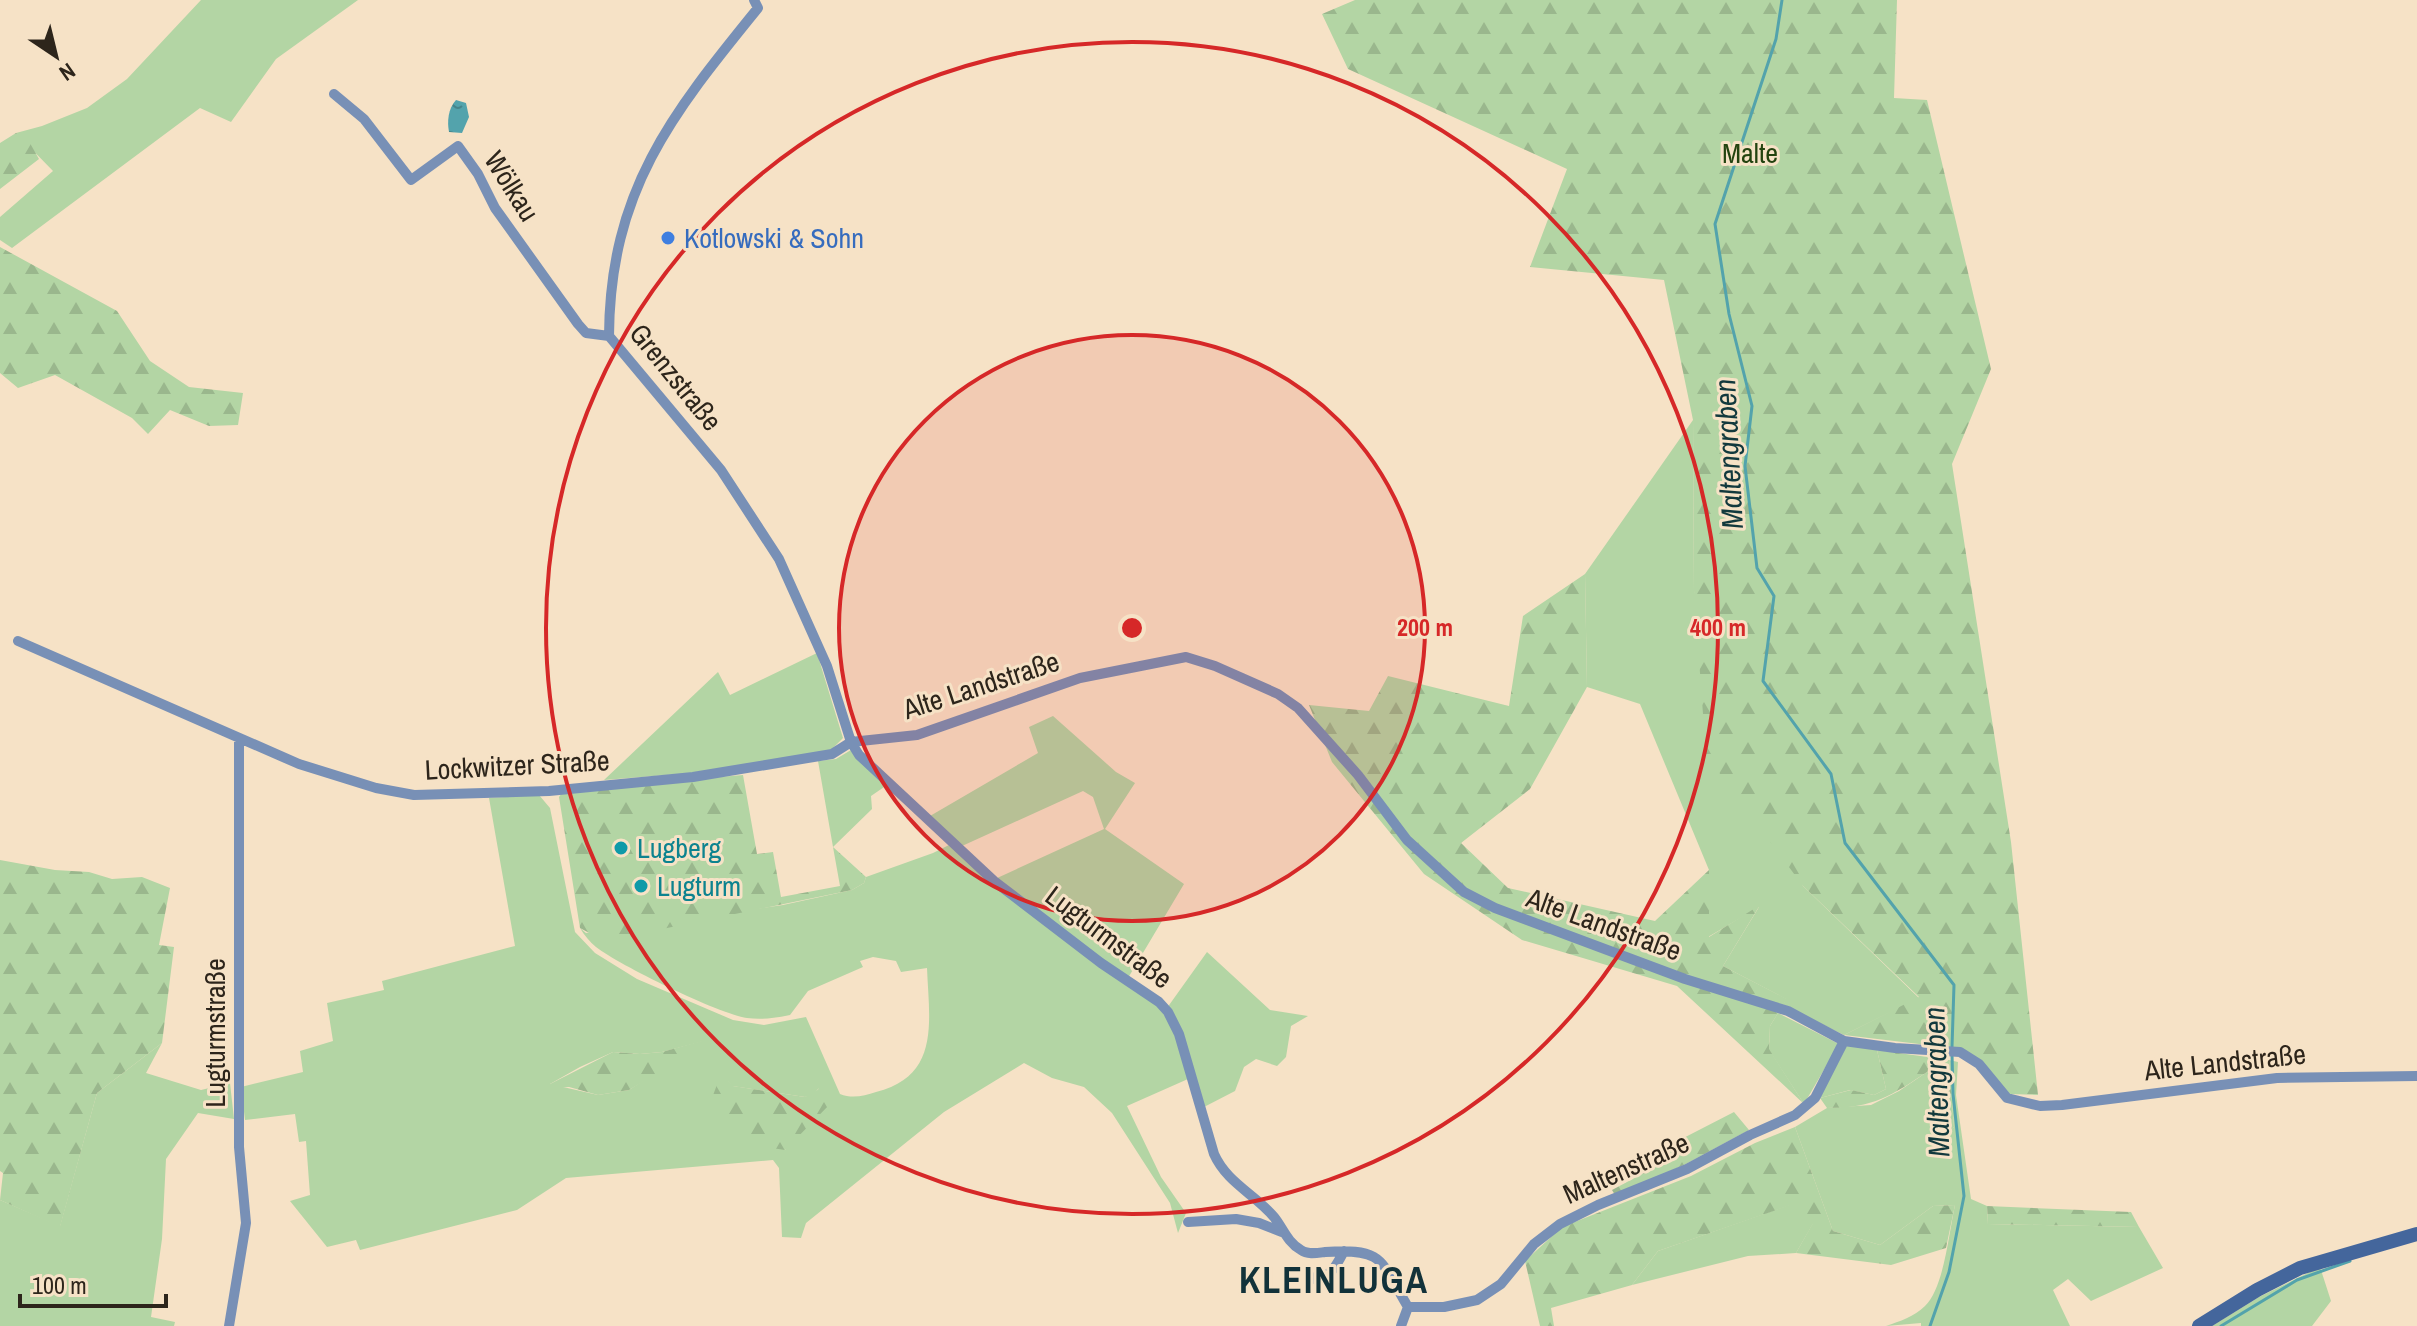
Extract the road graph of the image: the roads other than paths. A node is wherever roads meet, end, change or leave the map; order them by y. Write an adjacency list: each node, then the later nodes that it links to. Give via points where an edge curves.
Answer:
1 (754, 0): 3 (street, Grenzstraße, via 758,8 675,115 633,194 617,252)
2 (334, 94): 3 (street, Wölkau, via 364,119 411,180 458,146 578,324 586,333)
3 (609, 336): 6 (street, Grenzstraße, via 721,470 779,559 827,666)
4 (18, 641): 5 (street, Lockwitzer Straße)
5 (239, 739): 6 (street, Lockwitzer Straße, via 376,788 438,796 693,777 832,754); 15 (street, Lugturmstraße, via 239,1147 246,1223)
6 (851, 742): 7 (street, Alte Landstraße, via 917,735 1080,678 1186,657 1201,661 1298,708 1407,840 1472,896 1685,979 1788,1011); 10 (street, Lugturmstraße, via 994,881 1168,1012 1218,1163 1274,1217)
7 (1844, 1041): 8 (street, Alte Landstraße, via 1952,1051 1979,1064 2007,1098 2040,1106 2277,1078); 14 (street, Maltenstraße, via 1815,1098 1795,1115 1560,1224 1534,1244 1501,1284 1477,1300)
8 (2417, 1076)
9 (1188, 1222): 10 (street, via 1236,1219)
10 (1282, 1232): 12 (street, Lugturmstraße, via 1309,1253)
11 (2417, 1234): 17 (main road, via 2300,1268)
12 (1344, 1251): 13 (street, via 1333,1271 1321,1279); 14 (street, via 1376,1257)
13 (1308, 1274)
14 (1408, 1307): 16 (street)
15 (229, 1326)
16 (1401, 1326)
17 (2199, 1326)

